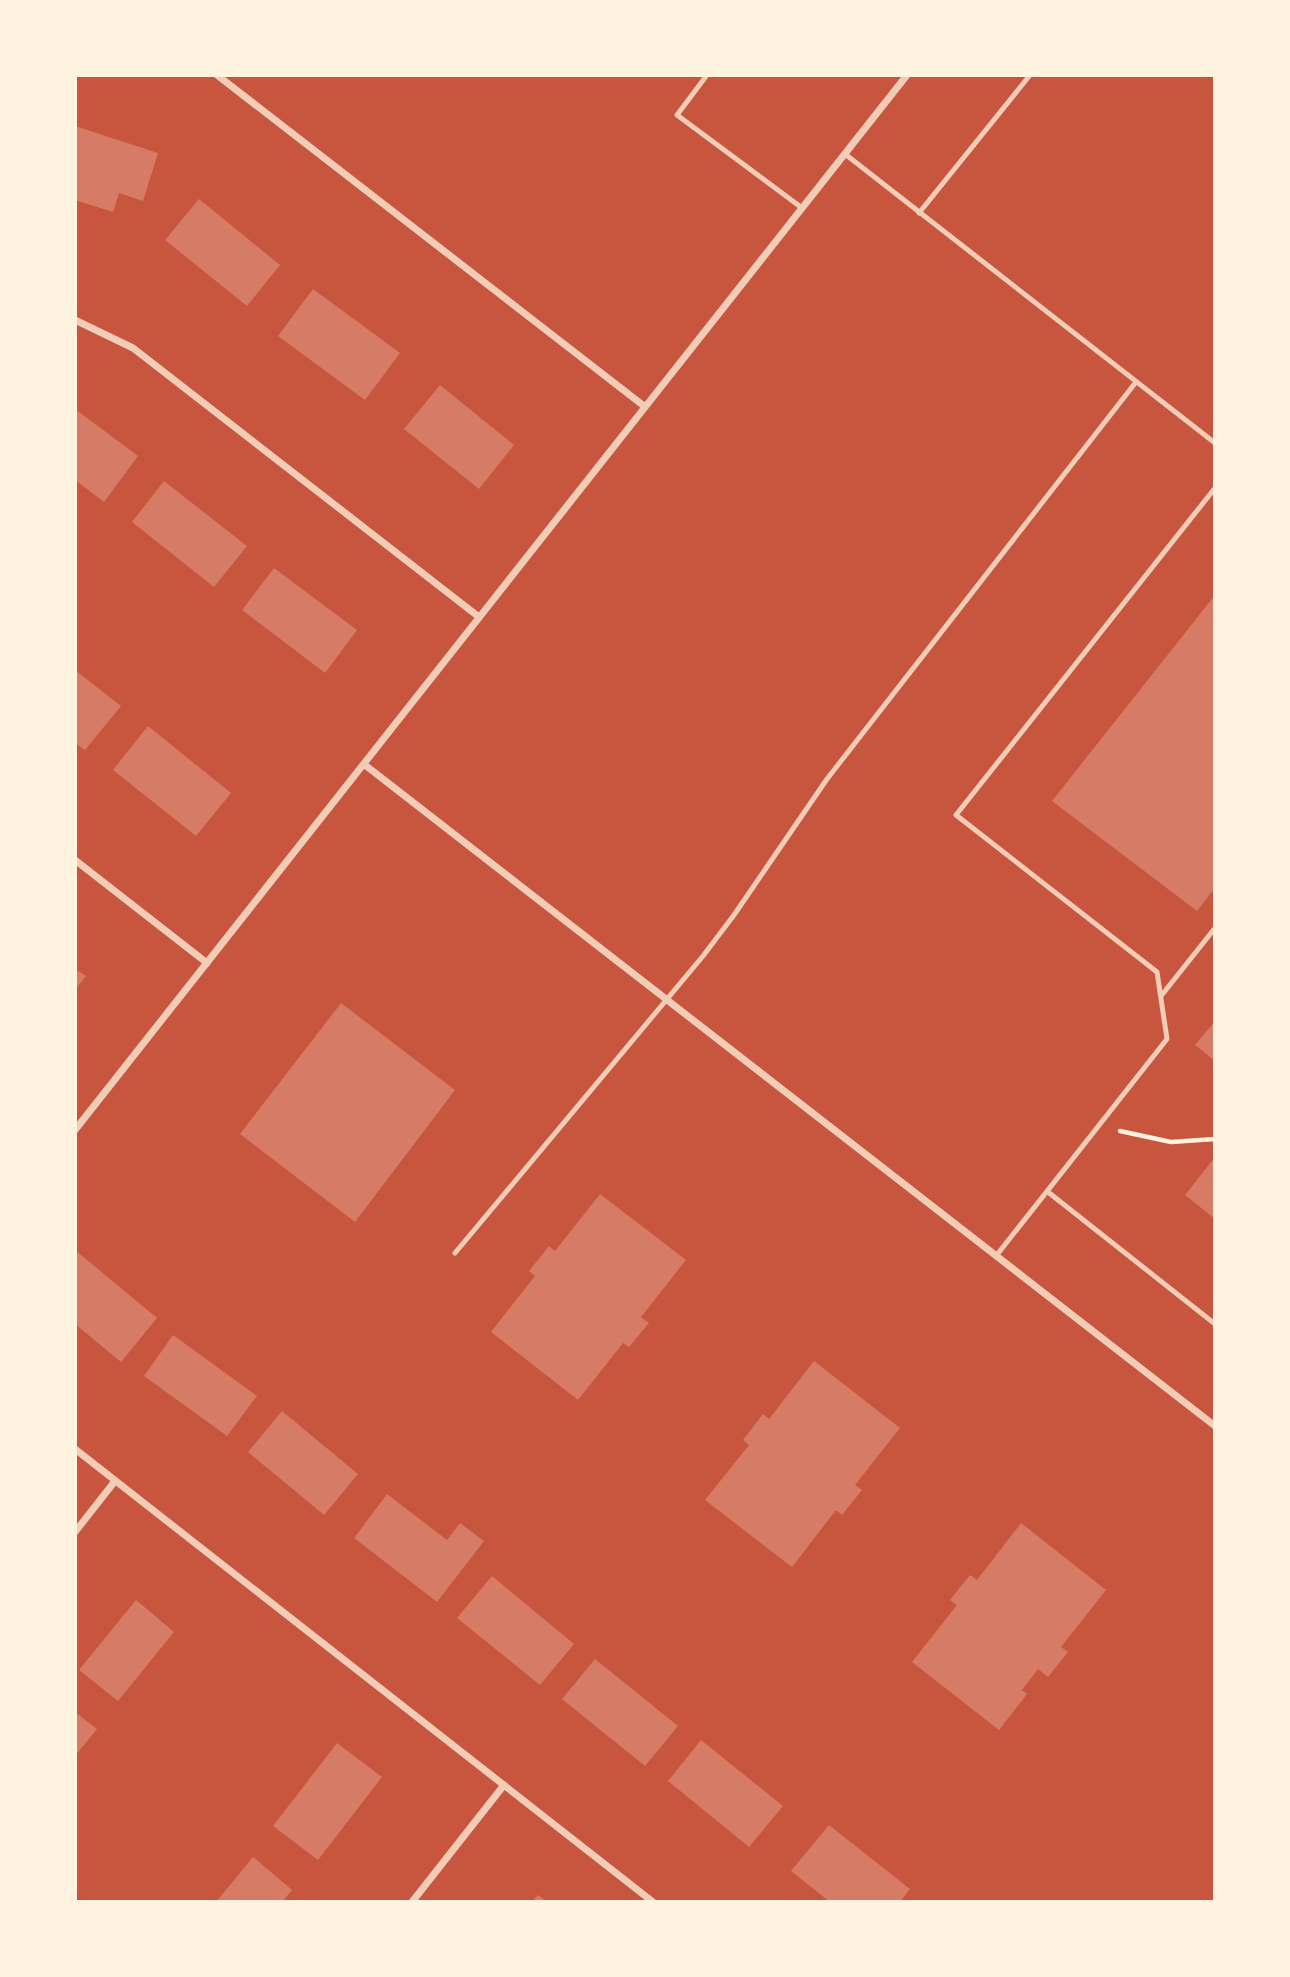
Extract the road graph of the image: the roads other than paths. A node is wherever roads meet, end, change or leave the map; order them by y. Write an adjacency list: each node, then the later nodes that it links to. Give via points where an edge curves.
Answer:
1 (217, 75): 10 (street)
2 (707, 75): 6 (lane, via 677,115)
3 (907, 75): 5 (street)
4 (1030, 75): 7 (lane)
5 (845, 154): 6 (street); 7 (lane)
6 (802, 208): 10 (street)
7 (919, 213): 9 (lane)
8 (75, 320): 13 (street, via 134,348)
9 (1136, 382): 11 (lane); 19 (lane, via 827,779 734,915)
10 (644, 405): 13 (street)
11 (1215, 443)
12 (1215, 488): 18 (lane, via 956,815 1157,972)
13 (479, 617): 14 (street)
14 (365, 765): 17 (street); 19 (street)
15 (75, 860): 17 (street)
16 (1215, 928): 18 (lane)
17 (206, 963): 20 (street)
18 (1161, 996): 21 (lane, via 1167,1039)
19 (667, 1000): 22 (lane); 23 (street)
20 (75, 1130)
21 (1048, 1192): 23 (lane); 24 (lane)
22 (455, 1253)
23 (996, 1256): 25 (street)
24 (1215, 1324)
25 (1215, 1426)
26 (75, 1449): 27 (street)
27 (116, 1481): 28 (street); 29 (street)
28 (75, 1532)
29 (503, 1785): 30 (street); 31 (street)
30 (412, 1902)
31 (653, 1902)

